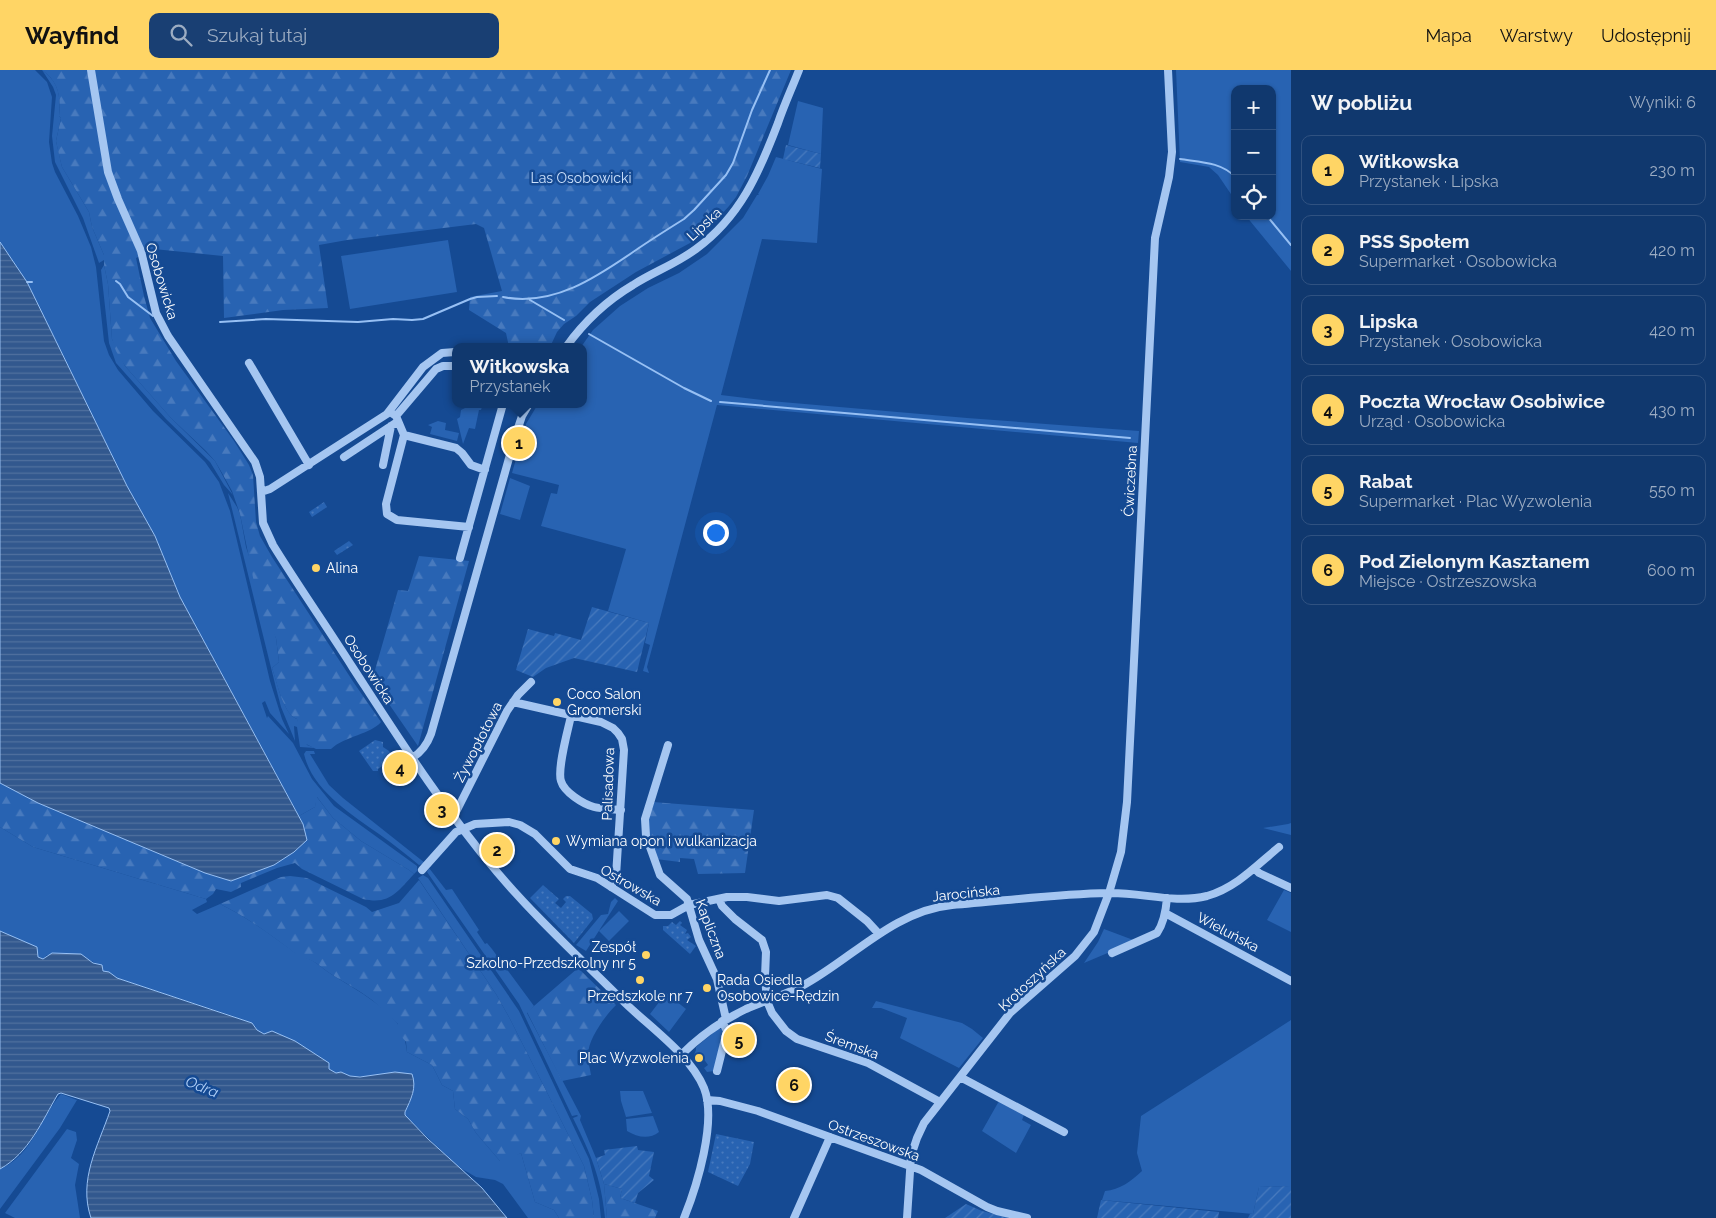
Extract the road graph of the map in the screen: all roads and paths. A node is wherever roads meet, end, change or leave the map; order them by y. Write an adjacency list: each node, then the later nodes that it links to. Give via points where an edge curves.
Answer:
1 (91, 70): 16 (street, Osobowicka, via 108,172 141,251 156,313 177,350 255,462)
2 (799, 70): 4 (street, Lipska, via 758,173 734,213 696,249 614,297 590,318)
3 (1168, 70): 32 (street, Ćwiczebna, via 1172,152 1155,238 1127,813 1121,852)
4 (569, 343)
5 (452, 352): 10 (street, via 436,356 423,367)
6 (249, 363): 13 (street)
7 (452, 366): 10 (street, via 436,369)
8 (502, 408): 15 (street)
9 (526, 408): 23 (street, via 429,740)
10 (394, 419): 11 (street); 12 (street); 13 (street, via 373,424); 14 (street)
11 (404, 435): 15 (street, via 456,448 471,465); 17 (street, via 386,504 387,514 397,520)
12 (344, 457)
13 (309, 464): 16 (street)
14 (382, 465)
15 (485, 470): 17 (street)
16 (261, 492): 23 (street, Osobowicka, via 263,522 273,545)
17 (469, 527): 18 (street)
18 (460, 558)
19 (531, 682): 20 (street, Żywopłotowa)
20 (513, 702): 21 (street, Palisadowa); 25 (street, Żywopłotowa, via 457,810)
21 (571, 716): 24 (street, Palisadowa, via 607,725 620,736 624,750); 24 (street, via 560,769 562,784 570,793 592,806)
22 (668, 745): 35 (street, Kapliczna, via 645,819 646,836 660,875 684,896)
23 (412, 758): 25 (street, Osobowicka)
24 (621, 810): 30 (street, Palisadowa, via 616,876)
25 (451, 815): 26 (street, Osobowicka)
26 (462, 828): 29 (street); 30 (street, Ostrowska, via 497,821 520,825 535,834 570,869 597,878); 42 (street, Osobowicka, via 530,908)
27 (1280, 847): 28 (street, Jarocińska)
28 (1255, 869): 31 (street); 33 (street, Jarocińska, via 1213,894)
29 (422, 870)
30 (611, 887): 35 (street, Ostrowska, via 655,914 671,915)
31 (1291, 888)
32 (1109, 893): 33 (street, Jarocińska); 37 (street, Jarocińska, via 943,906 919,913); 44 (street, Krotoszyńska, via 1094,932 1067,969 1014,1010)
33 (1167, 898): 36 (street)
34 (719, 899): 35 (street, Ostrowska); 37 (street, Ostrowska, via 737,897 779,901 830,895 867,921); 40 (street, via 735,919 762,940 766,952)
35 (689, 905): 41 (street, Kapliczna, via 699,940 717,979)
36 (1165, 913): 38 (street, via 1157,933); 39 (street, Wieluńska)
37 (879, 934): 40 (street, Jarocińska, via 809,982)
38 (1112, 953)
39 (1291, 981)
40 (766, 1001): 41 (street, Jarocińska); 46 (street, Śremska, via 792,1036 868,1063)
41 (724, 1020): 42 (street, Jarocińska); 43 (street, via 727,1031)
42 (681, 1055): 45 (street, Osobowicka, via 698,1075)
43 (717, 1071)
44 (960, 1076): 46 (street, Krotoszyńska); 47 (street)
45 (707, 1100): 48 (street, Ostrzeszowska, via 747,1107); 50 (street, Osobowicka, via 708,1120 702,1160)
46 (940, 1102): 49 (street, Krotoszyńska, via 920,1131)
47 (1064, 1132)
48 (830, 1137): 49 (street, Ostrzeszowska); 51 (street)
49 (909, 1166): 52 (street, Krotoszyńska); 53 (street, Ostrzeszowska, via 987,1207)
50 (684, 1218)
51 (794, 1218)
52 (907, 1218)
53 (1027, 1218)

